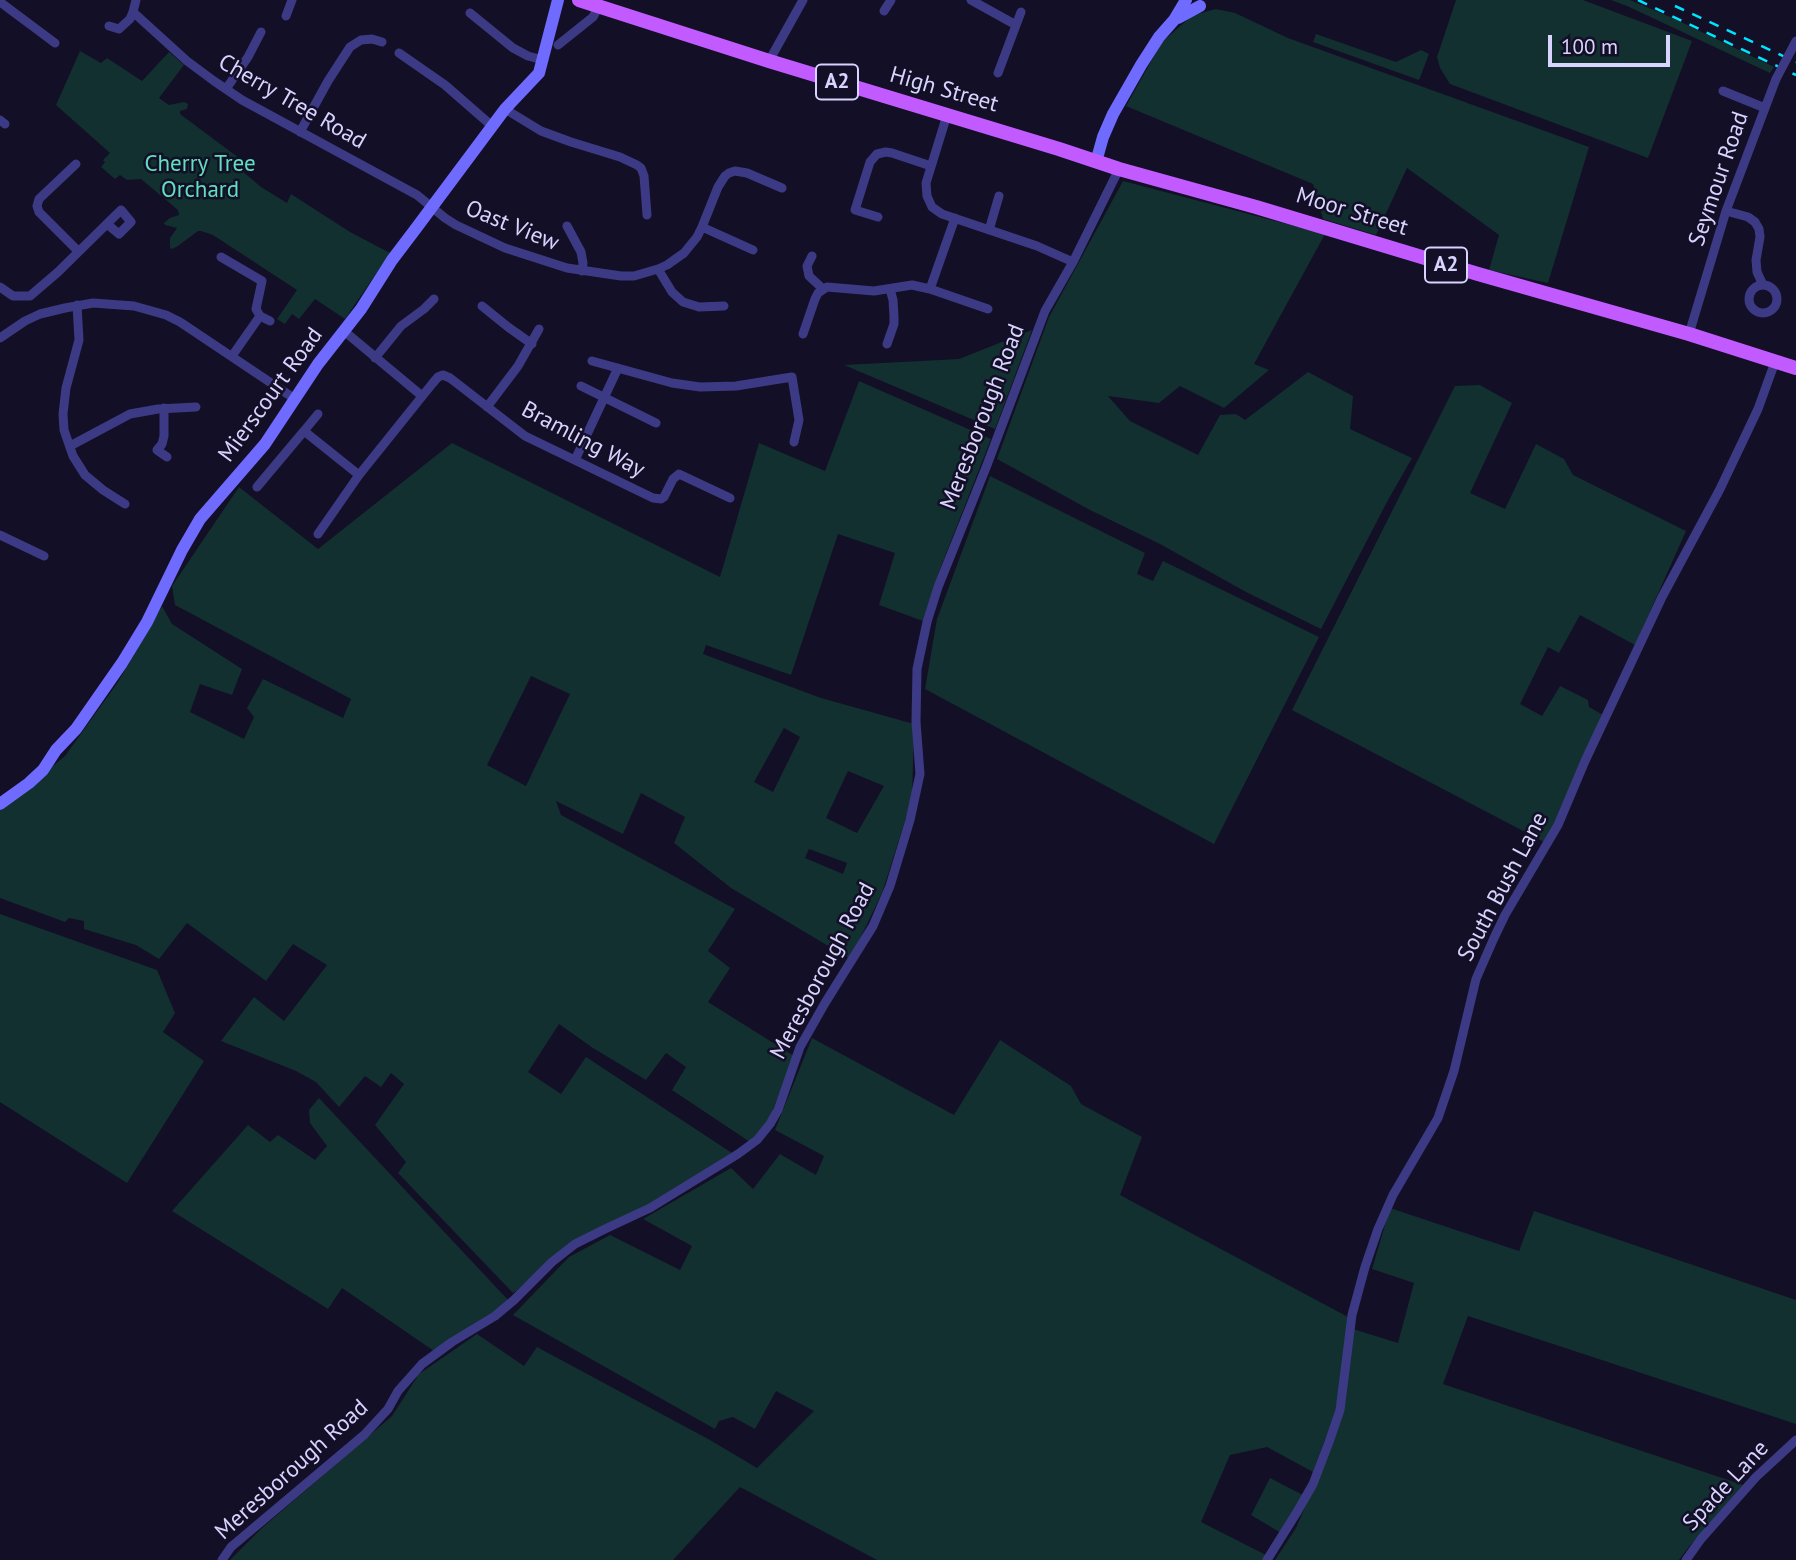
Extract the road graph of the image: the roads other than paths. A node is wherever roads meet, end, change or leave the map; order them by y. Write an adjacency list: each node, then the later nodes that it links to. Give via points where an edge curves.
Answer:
1 (136, 0): 13 (street)
2 (292, 0): 16 (street)
3 (558, 0): 26 (street, Mierscourt Road)
4 (579, 0): 11 (main road, High Street / A2)
5 (803, 0): 27 (street)
6 (891, 0): 12 (street)
7 (971, 0): 18 (street)
8 (1186, 0): 10 (street, via 1192,6); 17 (street)
9 (0, 2): 23 (street)
10 (1205, 3): 17 (street)
11 (599, 6): 24 (street, via 593,17); 27 (main road, High Street / A2)
12 (884, 11)
13 (133, 12): 19 (street, via 120,29); 29 (street, Cherry Tree Road)
14 (1021, 12): 18 (street)
15 (470, 13): 26 (street, via 513,48)
16 (286, 16)
17 (1174, 20): 36 (street, via 1113,114)
18 (1016, 25): 28 (street)
19 (109, 26)
20 (261, 32): 29 (street)
21 (1796, 40): 31 (street, Seymour Road, bridge)
22 (382, 42): 35 (street, via 361,40 350,47)
23 (55, 43)
24 (558, 45)
25 (398, 53): 34 (street, via 445,85)
26 (543, 60): 32 (street, Mierscourt Road, via 536,77)
27 (769, 61): 33 (main road, High Street / A2)
28 (998, 73)
29 (226, 89): 35 (street, Cherry Tree Road)
30 (1723, 91): 31 (street)
31 (1765, 108): 43 (street, Seymour Road)
32 (505, 109): 34 (street, Mierscourt Road); 44 (street, via 541,131 637,165 644,176)
33 (947, 115): 36 (main road, High Street / A2); 38 (street)
34 (492, 126): 42 (street, Mierscourt Road)
35 (300, 132): 42 (street, Cherry Tree Road)
36 (1096, 162): 39 (main road, Moor Street / A2)
37 (76, 164): 52 (street, via 37,206)
38 (931, 166): 45 (street, via 886,152 873,157 855,210); 46 (street, via 926,183 930,202 937,211)
39 (1119, 169): 55 (street, Meresborough Road); 73 (main road, Moor Street / A2)
40 (782, 188): 49 (street, Oast View, via 747,173 729,173 718,187)
41 (999, 196): 50 (street)
42 (432, 207): 57 (street, Oast View, via 456,225 498,245); 71 (street, Mierscourt Road)
43 (1726, 211): 58 (street, via 1748,218 1759,229 1756,260); 73 (street, Seymour Road)
44 (647, 215)
45 (878, 217)
46 (955, 218): 50 (street); 62 (street)
47 (107, 224): 52 (street)
48 (567, 226): 57 (street, Oast View, via 581,252)
49 (702, 228): 51 (street); 56 (street, Oast View, via 684,253)
50 (989, 230): 55 (street)
51 (753, 250)
52 (78, 251): 59 (street, via 30,296 13,296)
53 (812, 256): 60 (street, via 809,276)
54 (221, 257): 68 (street, via 262,281 256,309)
55 (1073, 261): 106 (street, Meresborough Road, via 1045,311 927,622 917,668 920,774 891,886 873,926 800,1047 770,1124 748,1147 650,1208 575,1244 495,1316 422,1364 364,1435 231,1546)
56 (658, 269): 57 (street, Oast View, via 634,276); 66 (street, via 683,302)
57 (582, 271)
58 (1763, 285)
59 (0, 288)
60 (823, 289): 61 (street); 72 (street)
61 (890, 289): 62 (street, via 912,285); 76 (street, via 894,324)
62 (930, 289): 67 (street)
63 (434, 299): 78 (street, via 401,326)
64 (77, 305): 74 (street, via 25,321); 77 (street, via 115,304 159,312); 94 (street, via 79,340 64,404)
65 (482, 306): 75 (street)
66 (724, 306)
67 (988, 309)
68 (260, 316): 69 (street); 77 (street)
69 (270, 321)
70 (539, 329): 75 (street)
71 (344, 331): 78 (street); 85 (street, Mierscourt Road)
72 (803, 334)
73 (1689, 334): 80 (main road, Moor Street / A2)
74 (0, 338)
75 (532, 344): 88 (street)
76 (887, 344)
77 (232, 356): 85 (street)
78 (375, 358): 84 (street)
79 (592, 361): 81 (street)
80 (1775, 362): 82 (main road, Moor Street / A2); 107 (street, South Bush Lane, via 1758,409 1662,597 1558,825 1505,915 1476,979 1438,1118 1393,1195 1365,1267 1352,1315 1340,1410 1329,1442 1313,1484)
81 (618, 368): 86 (street); 93 (street, via 700,387 792,377 799,420)
82 (1796, 368)
83 (581, 386): 86 (street)
84 (422, 396): 88 (street, Bramling Way, via 443,375); 97 (street, Bramling Way)
85 (295, 398): 104 (street, Mierscourt Road, via 253,460 200,519 147,622 76,729 43,770)
86 (604, 398): 91 (street); 96 (street)
87 (195, 407): 89 (street)
88 (488, 407): 96 (street, Bramling Way, via 525,436)
89 (163, 408): 94 (street, via 130,414); 95 (street, via 164,436 157,450)
90 (317, 414): 92 (street)
91 (656, 423)
92 (304, 431): 97 (street); 98 (street)
93 (794, 442)
94 (69, 446): 100 (street, via 85,475)
95 (167, 457)
96 (575, 460): 99 (street, Bramling Way, via 657,499 664,497 679,474)
97 (359, 475): 101 (street, Bramling Way)
98 (257, 487)
99 (730, 498)
100 (125, 504)
101 (318, 534)
102 (0, 535): 103 (street)
103 (44, 556)
104 (0, 804)
105 (1796, 1440): 108 (street, Spade Lane, via 1756,1477)
106 (222, 1560)
107 (1267, 1560)
108 (1686, 1560)

